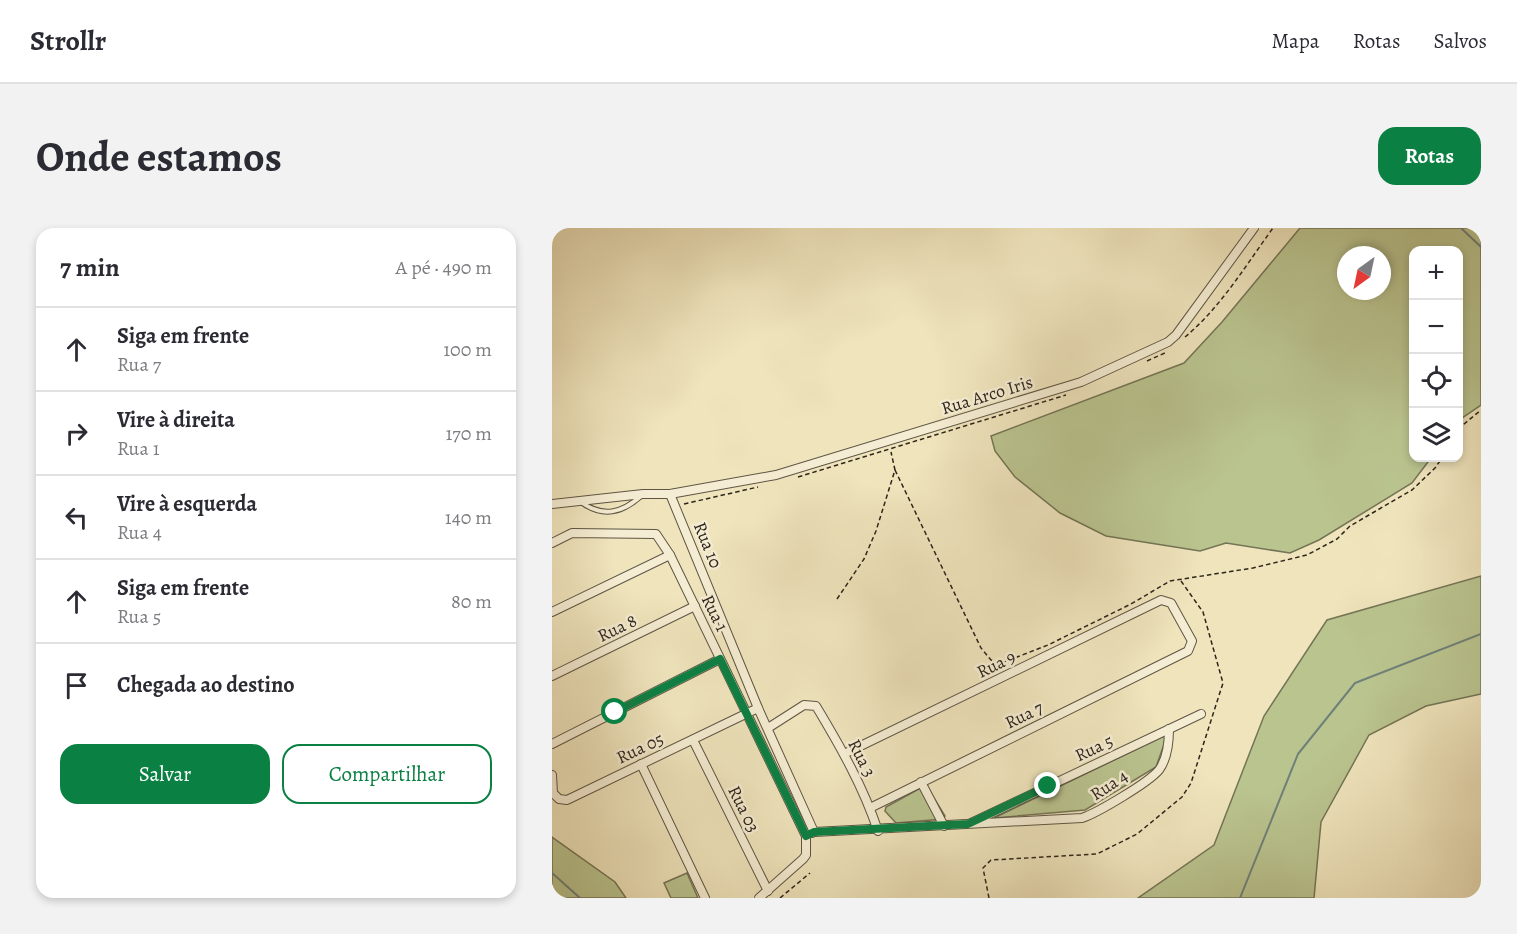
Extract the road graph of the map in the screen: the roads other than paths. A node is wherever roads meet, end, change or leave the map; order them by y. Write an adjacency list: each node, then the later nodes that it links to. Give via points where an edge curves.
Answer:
1 (1254, 228): 3 (street, Rua Arco Iris, via 1176,335 1160,348 1081,382 776,475)
2 (644, 494): 3 (street, Rua Arco Iris); 4 (street, Rua Arco Iris); 4 (lane, via 632,504 607,513 594,511)
3 (670, 494): 13 (street, Rua 10)
4 (578, 500): 5 (street, Rua Arco Iris)
5 (552, 504)
6 (552, 543): 7 (street, Rua 1, via 572,533 656,534)
7 (670, 555): 9 (street, Rua 1); 10 (street)
8 (1161, 600): 20 (street, Rua 9); 23 (street, Rua 7, via 1171,603 1192,640 1191,649)
9 (695, 606): 11 (street, Rua 1); 12 (street, Rua 8)
10 (552, 612)
11 (720, 659): 14 (street, Rua 1); 19 (street)
12 (552, 676)
13 (758, 708): 14 (street, Rua 05); 16 (street)
14 (747, 714): 18 (street, Rua 05); 29 (street, Rua 1)
15 (1201, 714): 17 (street, Rua 5)
16 (768, 728): 20 (street, Rua 3, via 811,704 816,706); 28 (street)
17 (1169, 729): 25 (street, Rua 5); 25 (street, Rua 4, via 1167,751 1158,771 1094,813 1082,818)
18 (693, 740): 21 (street, Rua 05); 30 (street, Rua 03)
19 (552, 744)
20 (844, 754): 24 (street, Rua 3)
21 (641, 764): 22 (street, Rua 05, via 567,800 553,794); 31 (street)
22 (552, 775)
23 (921, 782): 24 (street, Rua 7); 26 (street)
24 (870, 808): 27 (street, Rua 3)
25 (968, 824): 26 (street, Rua 4)
26 (944, 826): 27 (street, Rua 4)
27 (878, 831): 28 (street, Rua 4)
28 (814, 832): 29 (street)
29 (806, 836): 30 (street, via 806,855)
30 (768, 891): 32 (street)
31 (705, 898)
32 (759, 898)

